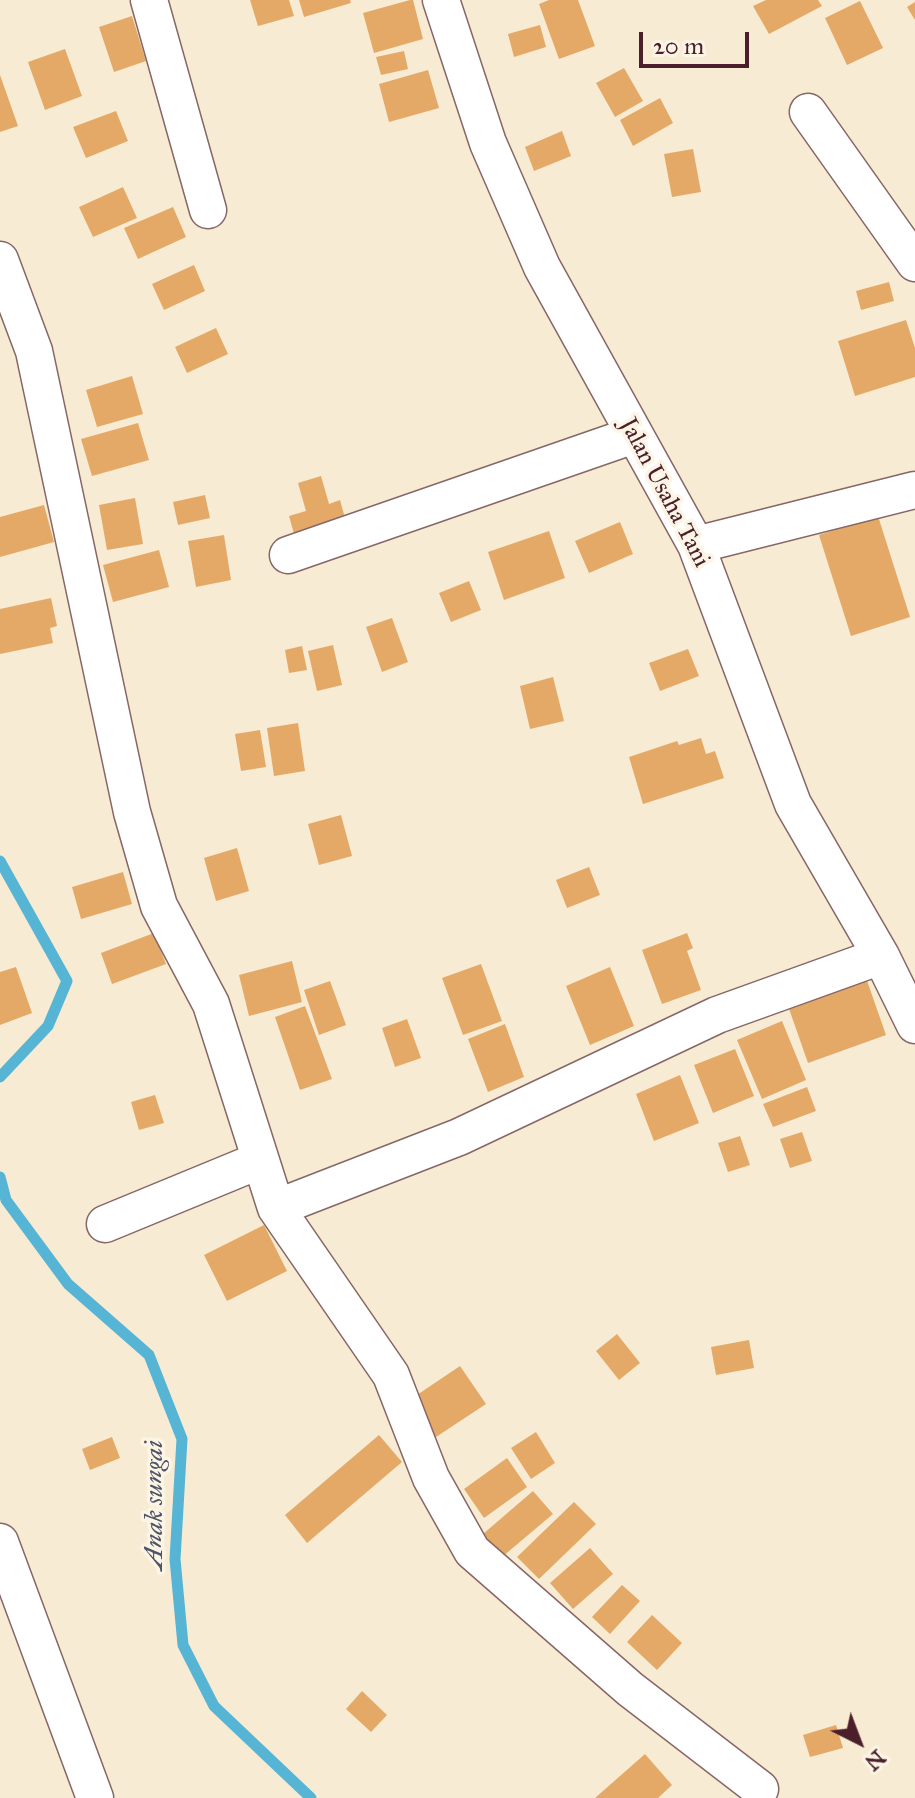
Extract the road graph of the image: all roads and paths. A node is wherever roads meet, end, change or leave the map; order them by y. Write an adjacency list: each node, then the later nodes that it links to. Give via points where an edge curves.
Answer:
1 (149, 0): 4 (street)
2 (441, 0): 7 (street, Jalan Usaha Tani, via 508,192 542,267)
3 (808, 112): 6 (street)
4 (208, 210)
5 (0, 260): 13 (street, via 34,351 147,866 159,906 211,1004)
6 (915, 263)
7 (634, 435): 9 (street, Jalan Usaha Tani); 10 (street)
8 (915, 490): 9 (street)
9 (696, 545): 11 (street, Jalan Usaha Tani, via 793,804)
10 (288, 555)
11 (881, 956): 12 (street, Jalan Usaha Tani); 14 (street, via 717,1015 459,1137)
12 (915, 1025)
13 (258, 1161): 14 (street); 15 (street)
14 (276, 1208): 17 (street, via 391,1375 431,1478 472,1551 630,1689)
15 (105, 1224)
16 (0, 1542): 18 (street)
17 (760, 1789)
18 (95, 1798)

